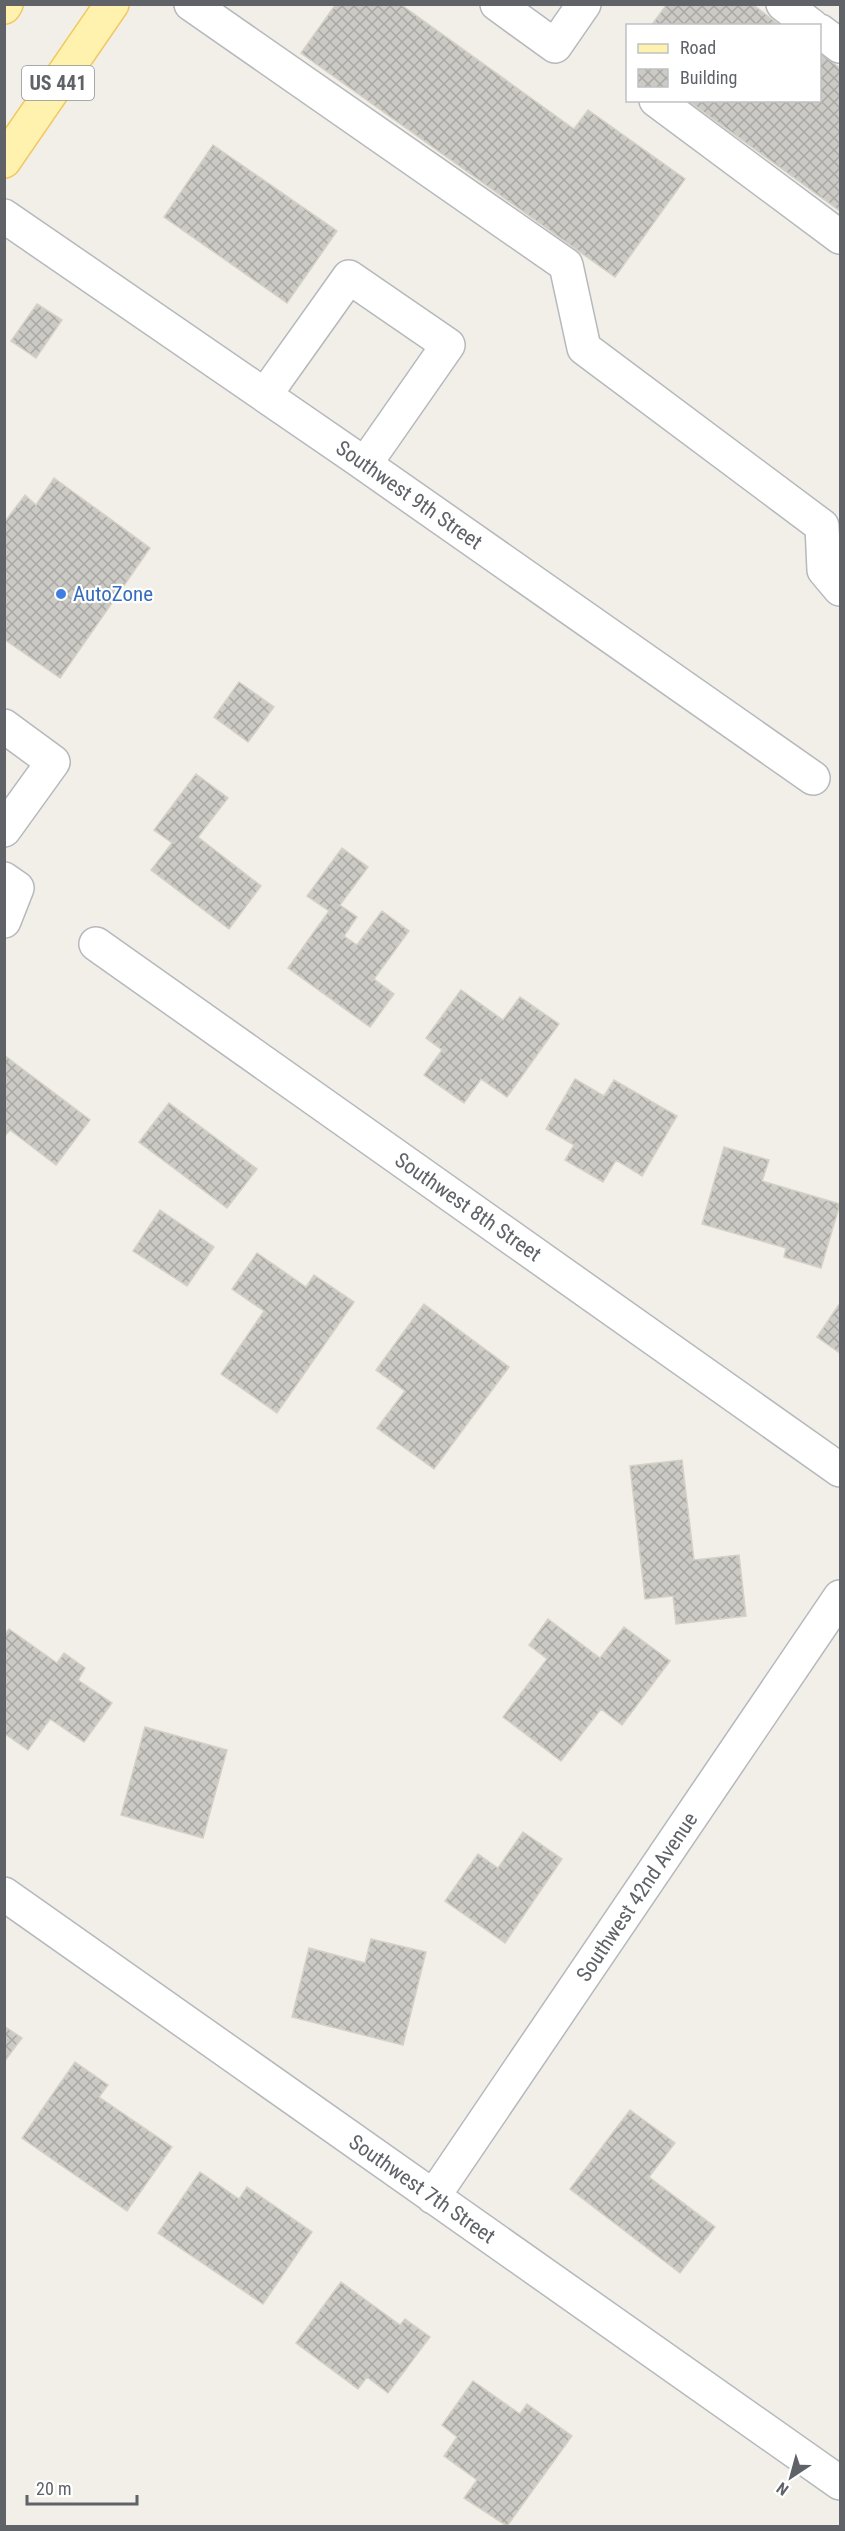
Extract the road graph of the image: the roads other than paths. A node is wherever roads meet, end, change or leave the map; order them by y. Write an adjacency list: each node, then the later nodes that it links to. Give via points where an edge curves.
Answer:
1 (112, 4): 10 (main road, US 441)
2 (191, 4): 15 (street, via 566,265 584,348)
3 (497, 4): 4 (street, via 555,46)
4 (584, 4)
5 (783, 4): 6 (street)
6 (809, 24)
7 (821, 32): 8 (street)
8 (840, 46)
9 (659, 102): 12 (street)
10 (4, 161)
11 (4, 216): 13 (street, Southwest 9th Street)
12 (840, 237)
13 (264, 395): 14 (street, Southwest 9th Street); 14 (street, via 349,277 430,332 448,345)
14 (365, 465): 18 (street, Southwest 9th Street)
15 (831, 522): 16 (street, via 824,570)
16 (840, 589)
17 (4, 726): 19 (street, via 53,762)
18 (813, 778)
19 (4, 830)
20 (11, 883): 21 (street)
21 (4, 921)
22 (96, 944): 23 (street, Southwest 8th Street)
23 (840, 1470)
24 (840, 1597): 26 (street, Southwest 42nd Avenue)
25 (4, 1894): 26 (street, Southwest 7th Street)
26 (433, 2197): 27 (street, Southwest 7th Street)
27 (840, 2482)

